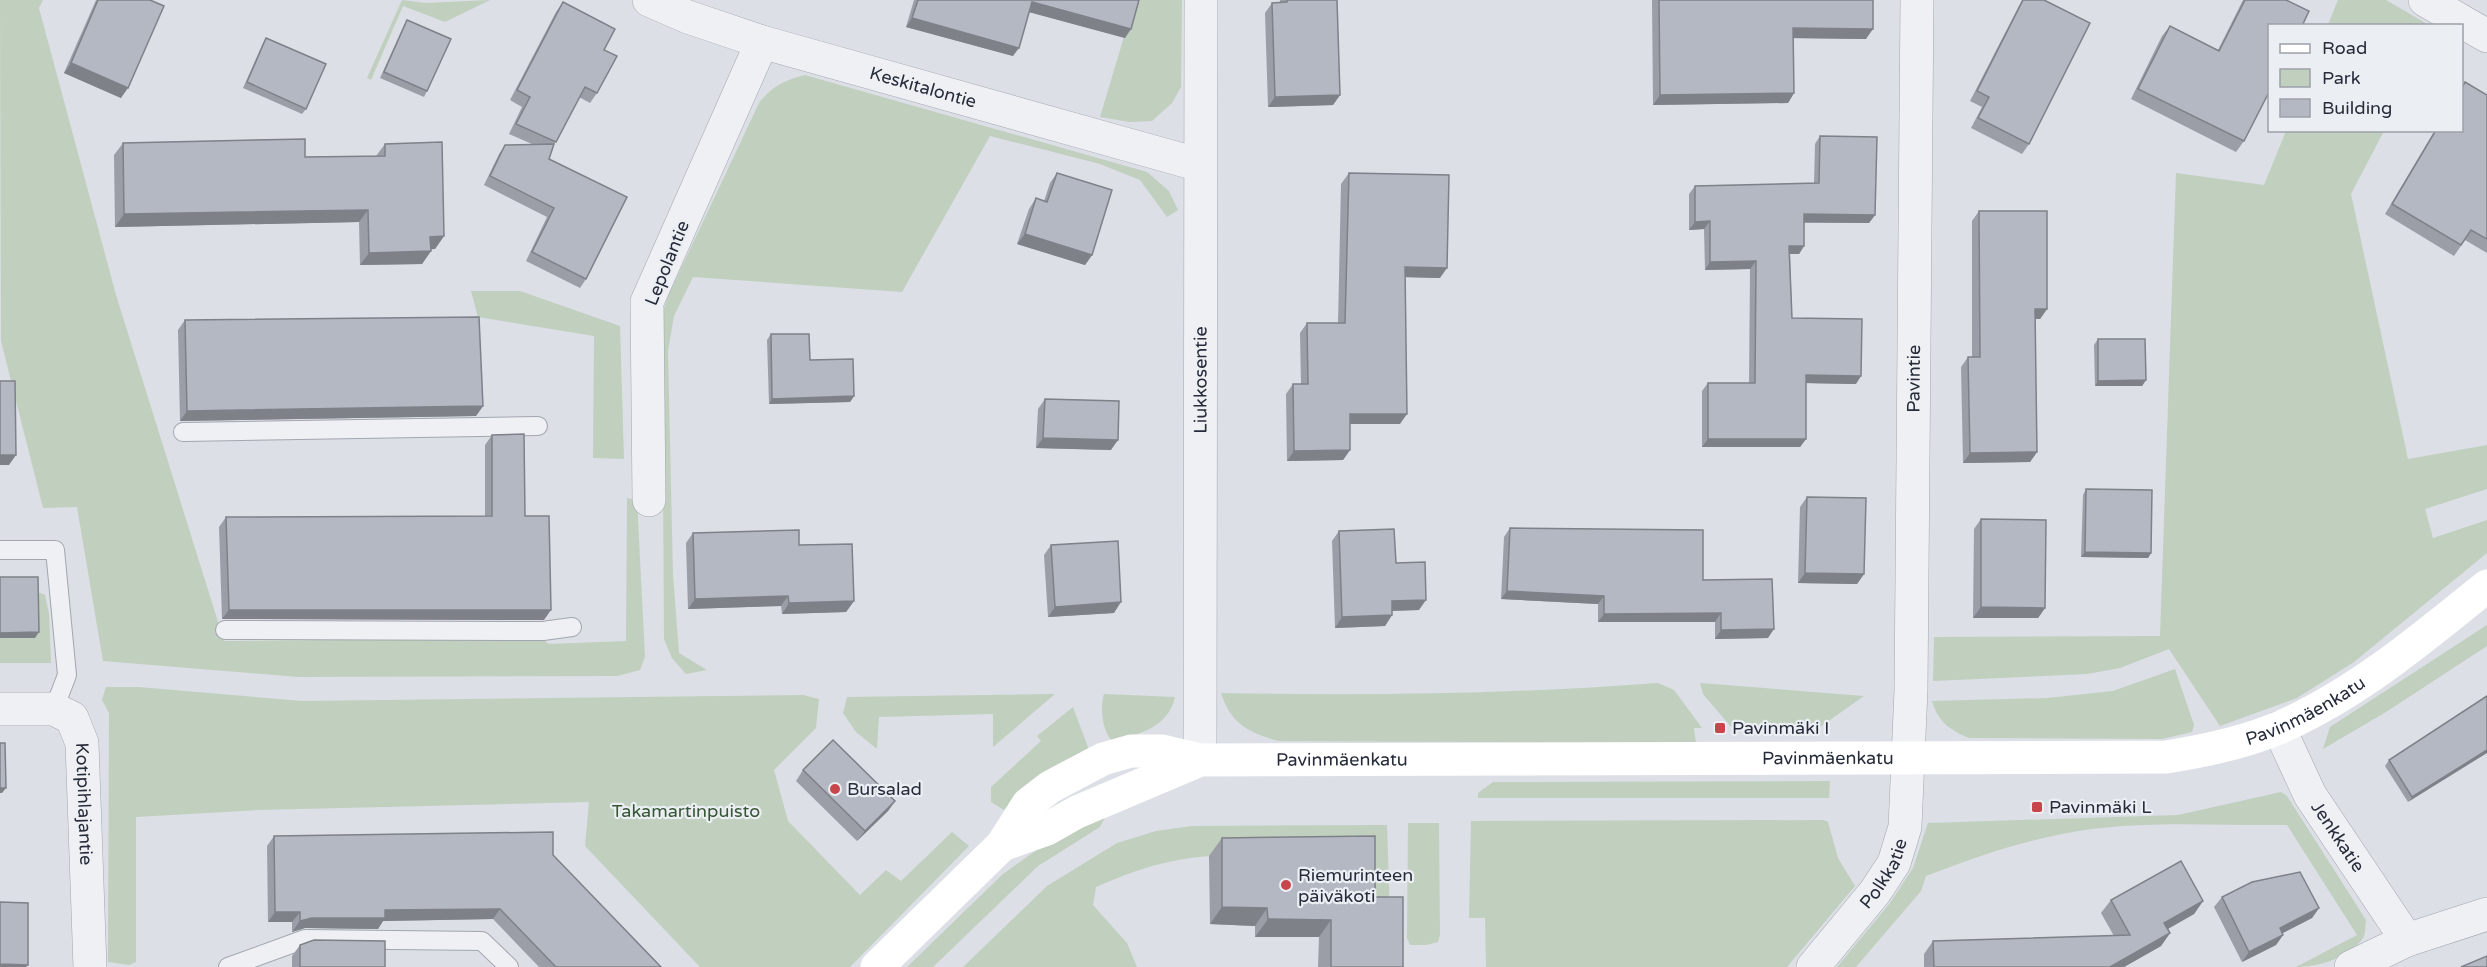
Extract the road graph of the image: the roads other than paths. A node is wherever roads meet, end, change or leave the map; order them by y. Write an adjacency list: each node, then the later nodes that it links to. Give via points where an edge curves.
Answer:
1 (649, 0): 6 (street, Keskitalontie)
2 (1202, 0): 7 (street, Liukkosentie)
3 (1917, 0): 20 (street, Pavintie)
4 (2424, 0): 5 (street)
5 (2487, 36)
6 (762, 42): 7 (street, Keskitalontie); 10 (street, Lepolantie, via 647,303)
7 (1200, 165): 21 (street, Liukkosentie)
8 (538, 426): 9 (lane)
9 (183, 432)
10 (648, 500)
11 (0, 550): 18 (lane, via 55,550 67,675)
12 (2487, 586): 16 (street, Pavinmäenkatu)
13 (2487, 605): 16 (street, Pavinmäenkatu)
14 (572, 627): 15 (lane, via 543,631)
15 (225, 630)
16 (2426, 635): 19 (street, Pavinmäenkatu, via 2325,705)
17 (0, 709): 18 (street)
18 (54, 709): 25 (street, Kotipihlajantie, via 72,718 82,742)
19 (2279, 728): 20 (street, Pavinmäenkatu, via 2214,750 2166,757); 23 (street, Jenkkatie, via 2310,795)
20 (1908, 759): 21 (street, Pavinmäenkatu); 29 (street, Polkkatie, via 1905,827 1894,862 1875,892)
21 (1200, 760): 28 (street, Pavinmäenkatu, via 1162,751 1131,751 1075,772 1028,804 1002,844)
22 (2487, 914): 23 (street)
23 (2407, 940): 30 (street)
24 (274, 960): 26 (lane); 27 (lane, via 305,939 482,941)
25 (90, 967)
26 (228, 967)
27 (509, 967)
28 (877, 967)
29 (1813, 967)
30 (2351, 967)

